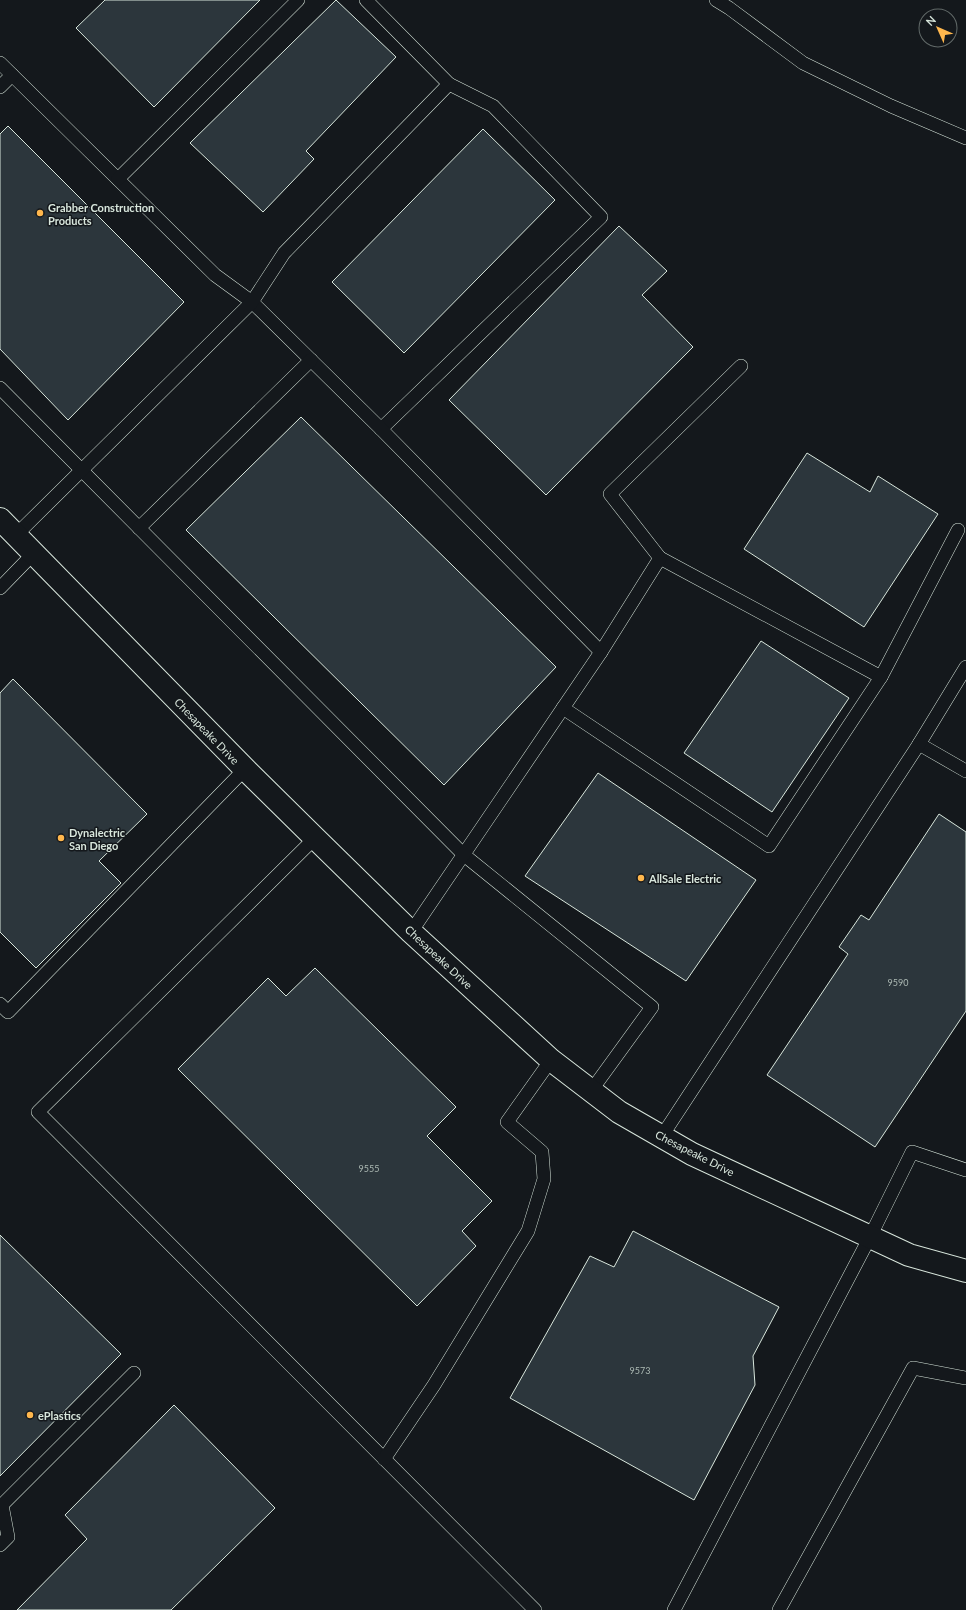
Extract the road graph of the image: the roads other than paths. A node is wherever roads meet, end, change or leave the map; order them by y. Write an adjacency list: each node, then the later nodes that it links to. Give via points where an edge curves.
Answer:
1 (298, 0): 9 (lane)
2 (366, 0): 6 (lane)
3 (716, 0): 8 (lane, via 804,63 891,106)
4 (0, 62): 5 (lane)
5 (12, 75): 7 (lane); 9 (lane)
6 (449, 84): 10 (lane, via 284,253); 14 (lane, via 493,106 601,217)
7 (0, 87)
8 (966, 138)
9 (118, 179): 10 (lane, via 215,275)
10 (252, 302): 11 (lane); 15 (lane)
11 (311, 360): 14 (lane); 17 (lane)
12 (741, 366): 21 (lane, via 610,494)
13 (0, 388): 15 (lane)
14 (381, 429): 23 (lane)
15 (81, 470): 17 (lane); 19 (lane)
16 (0, 519): 19 (street, Chesapeake Drive)
17 (139, 528): 31 (lane)
18 (958, 530): 25 (lane)
19 (16, 535): 20 (street, Chesapeake Drive)
20 (34, 553): 22 (lane); 28 (street, Chesapeake Drive)
21 (660, 558): 23 (lane); 25 (lane)
22 (0, 588)
23 (601, 652): 26 (lane)
24 (966, 667): 27 (lane)
25 (881, 677): 26 (lane, via 769,846)
26 (563, 708): 31 (lane)
27 (919, 744): 29 (lane); 36 (lane)
28 (245, 770): 30 (street, Chesapeake Drive); 33 (lane, via 8,1012)
29 (966, 771)
30 (315, 838): 32 (street, Chesapeake Drive); 42 (lane, via 38,1112)
31 (464, 855): 32 (lane); 35 (lane, via 652,1007)
32 (411, 932): 34 (street, Chesapeake Drive)
33 (0, 1004)
34 (551, 1060): 35 (street, Chesapeake Drive); 42 (lane, via 507,1122 542,1152 544,1179 528,1231 434,1385)
35 (592, 1091): 36 (street, Chesapeake Drive, via 619,1112)
36 (662, 1136): 38 (street, Chesapeake Drive, via 692,1154)
37 (966, 1170): 38 (lane, via 912,1152)
38 (870, 1237): 39 (street, Chesapeake Drive, via 909,1255); 45 (lane)
39 (966, 1271)
40 (134, 1373): 43 (lane, via 2,1506 8,1537)
41 (966, 1378): 46 (lane, via 913,1368)
42 (384, 1459): 44 (lane)
43 (0, 1545)
44 (535, 1610)
45 (674, 1610)
46 (778, 1610)

